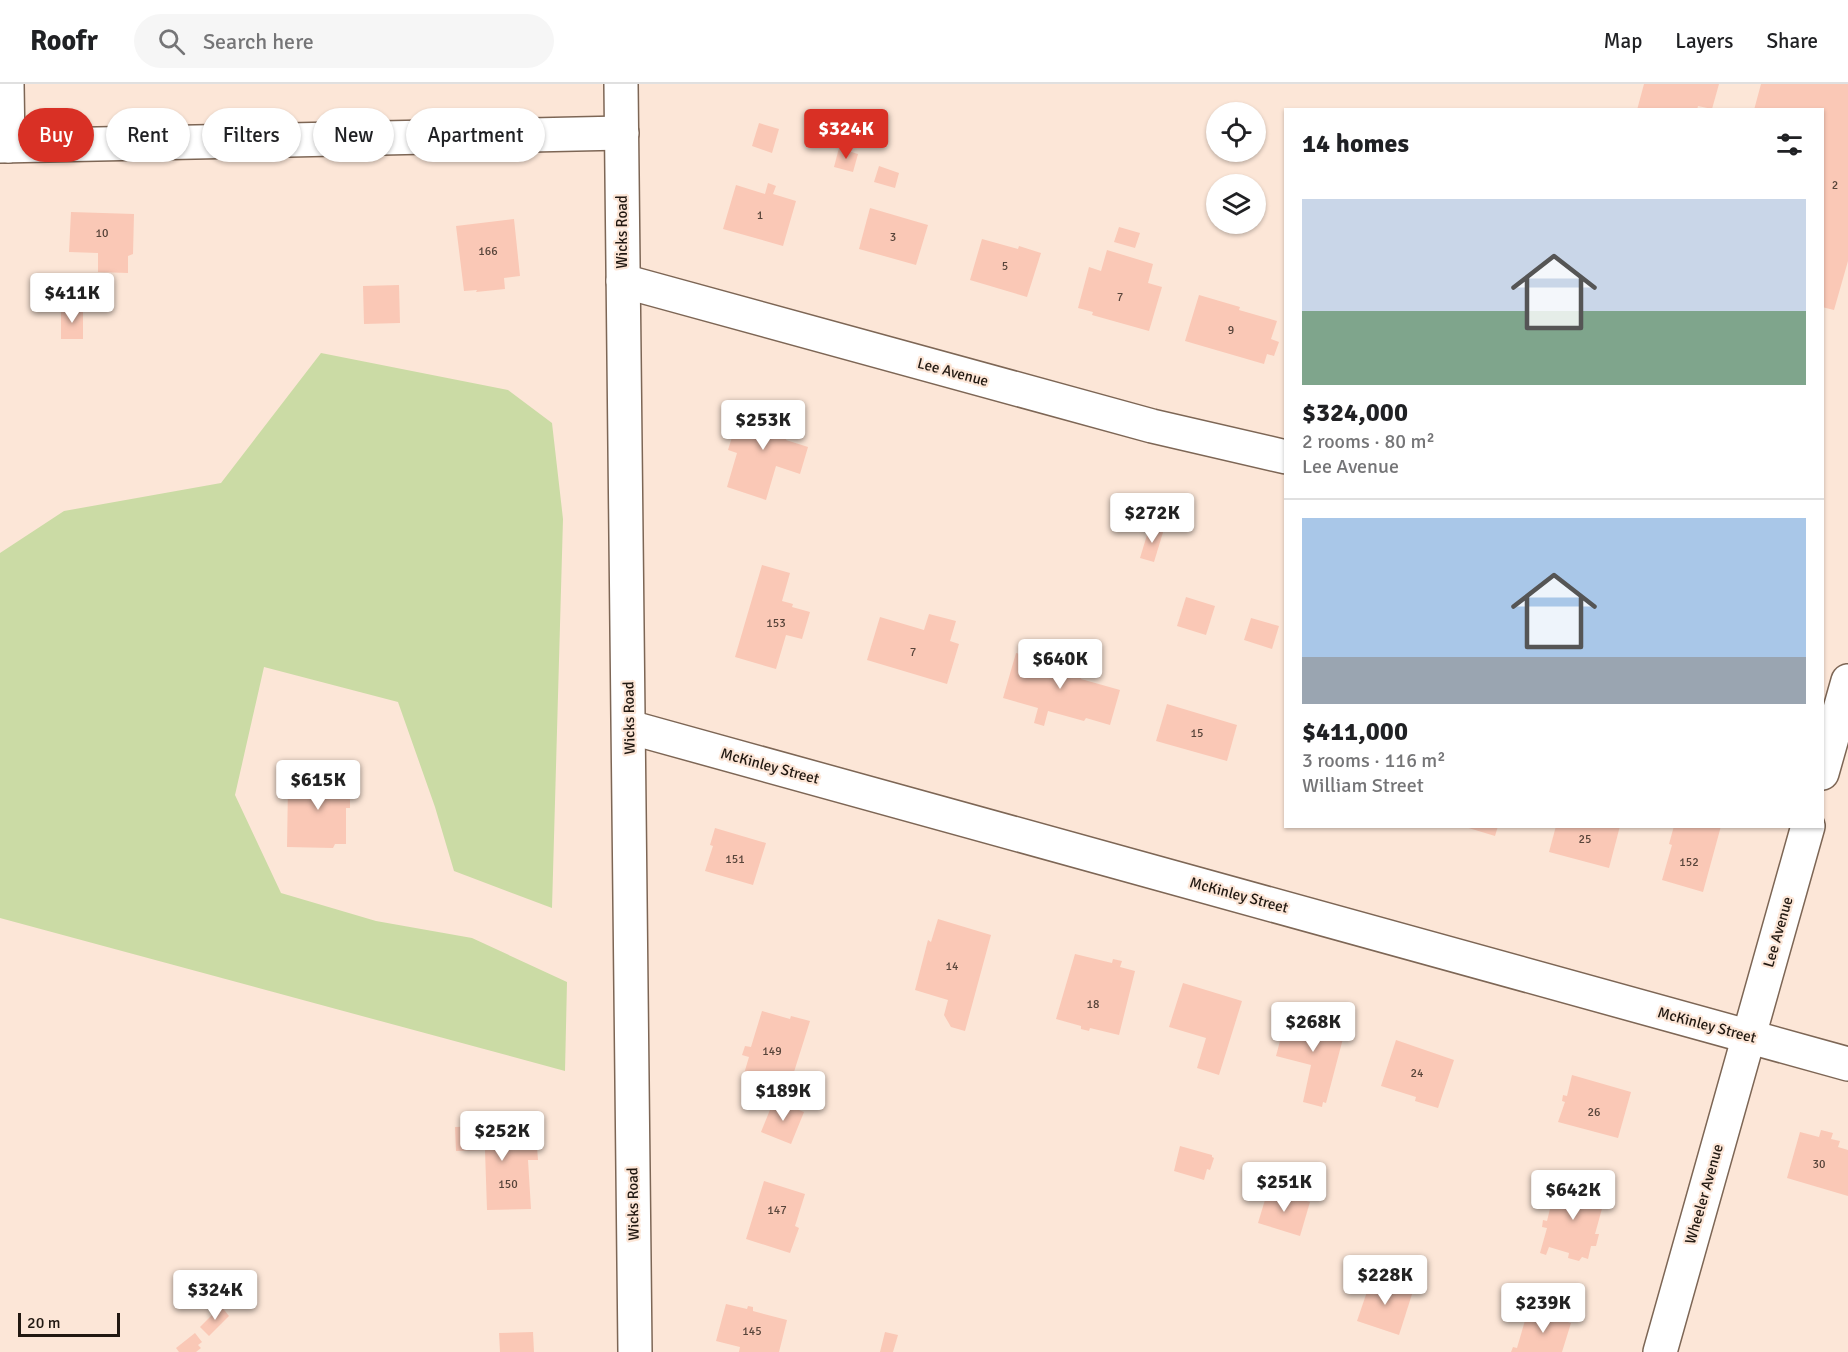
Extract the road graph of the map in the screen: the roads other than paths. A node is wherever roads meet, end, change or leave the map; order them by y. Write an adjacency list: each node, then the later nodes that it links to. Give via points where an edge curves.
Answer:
1 (7, 84): 4 (street)
2 (621, 84): 3 (street, Wicks Road)
3 (621, 133): 4 (street); 5 (street, Wicks Road)
4 (4, 146)
5 (623, 281): 6 (street, Lee Avenue, via 1152,426); 8 (street, Wicks Road)
6 (1284, 457)
7 (1848, 681): 9 (street)
8 (629, 727): 11 (street, McKinley Street); 13 (street, Wicks Road)
9 (1824, 766)
10 (1807, 828): 11 (street, Lee Avenue)
11 (1749, 1037): 12 (street, McKinley Street); 14 (street, Wheeler Avenue)
12 (1848, 1064)
13 (635, 1352)
14 (1660, 1352)

